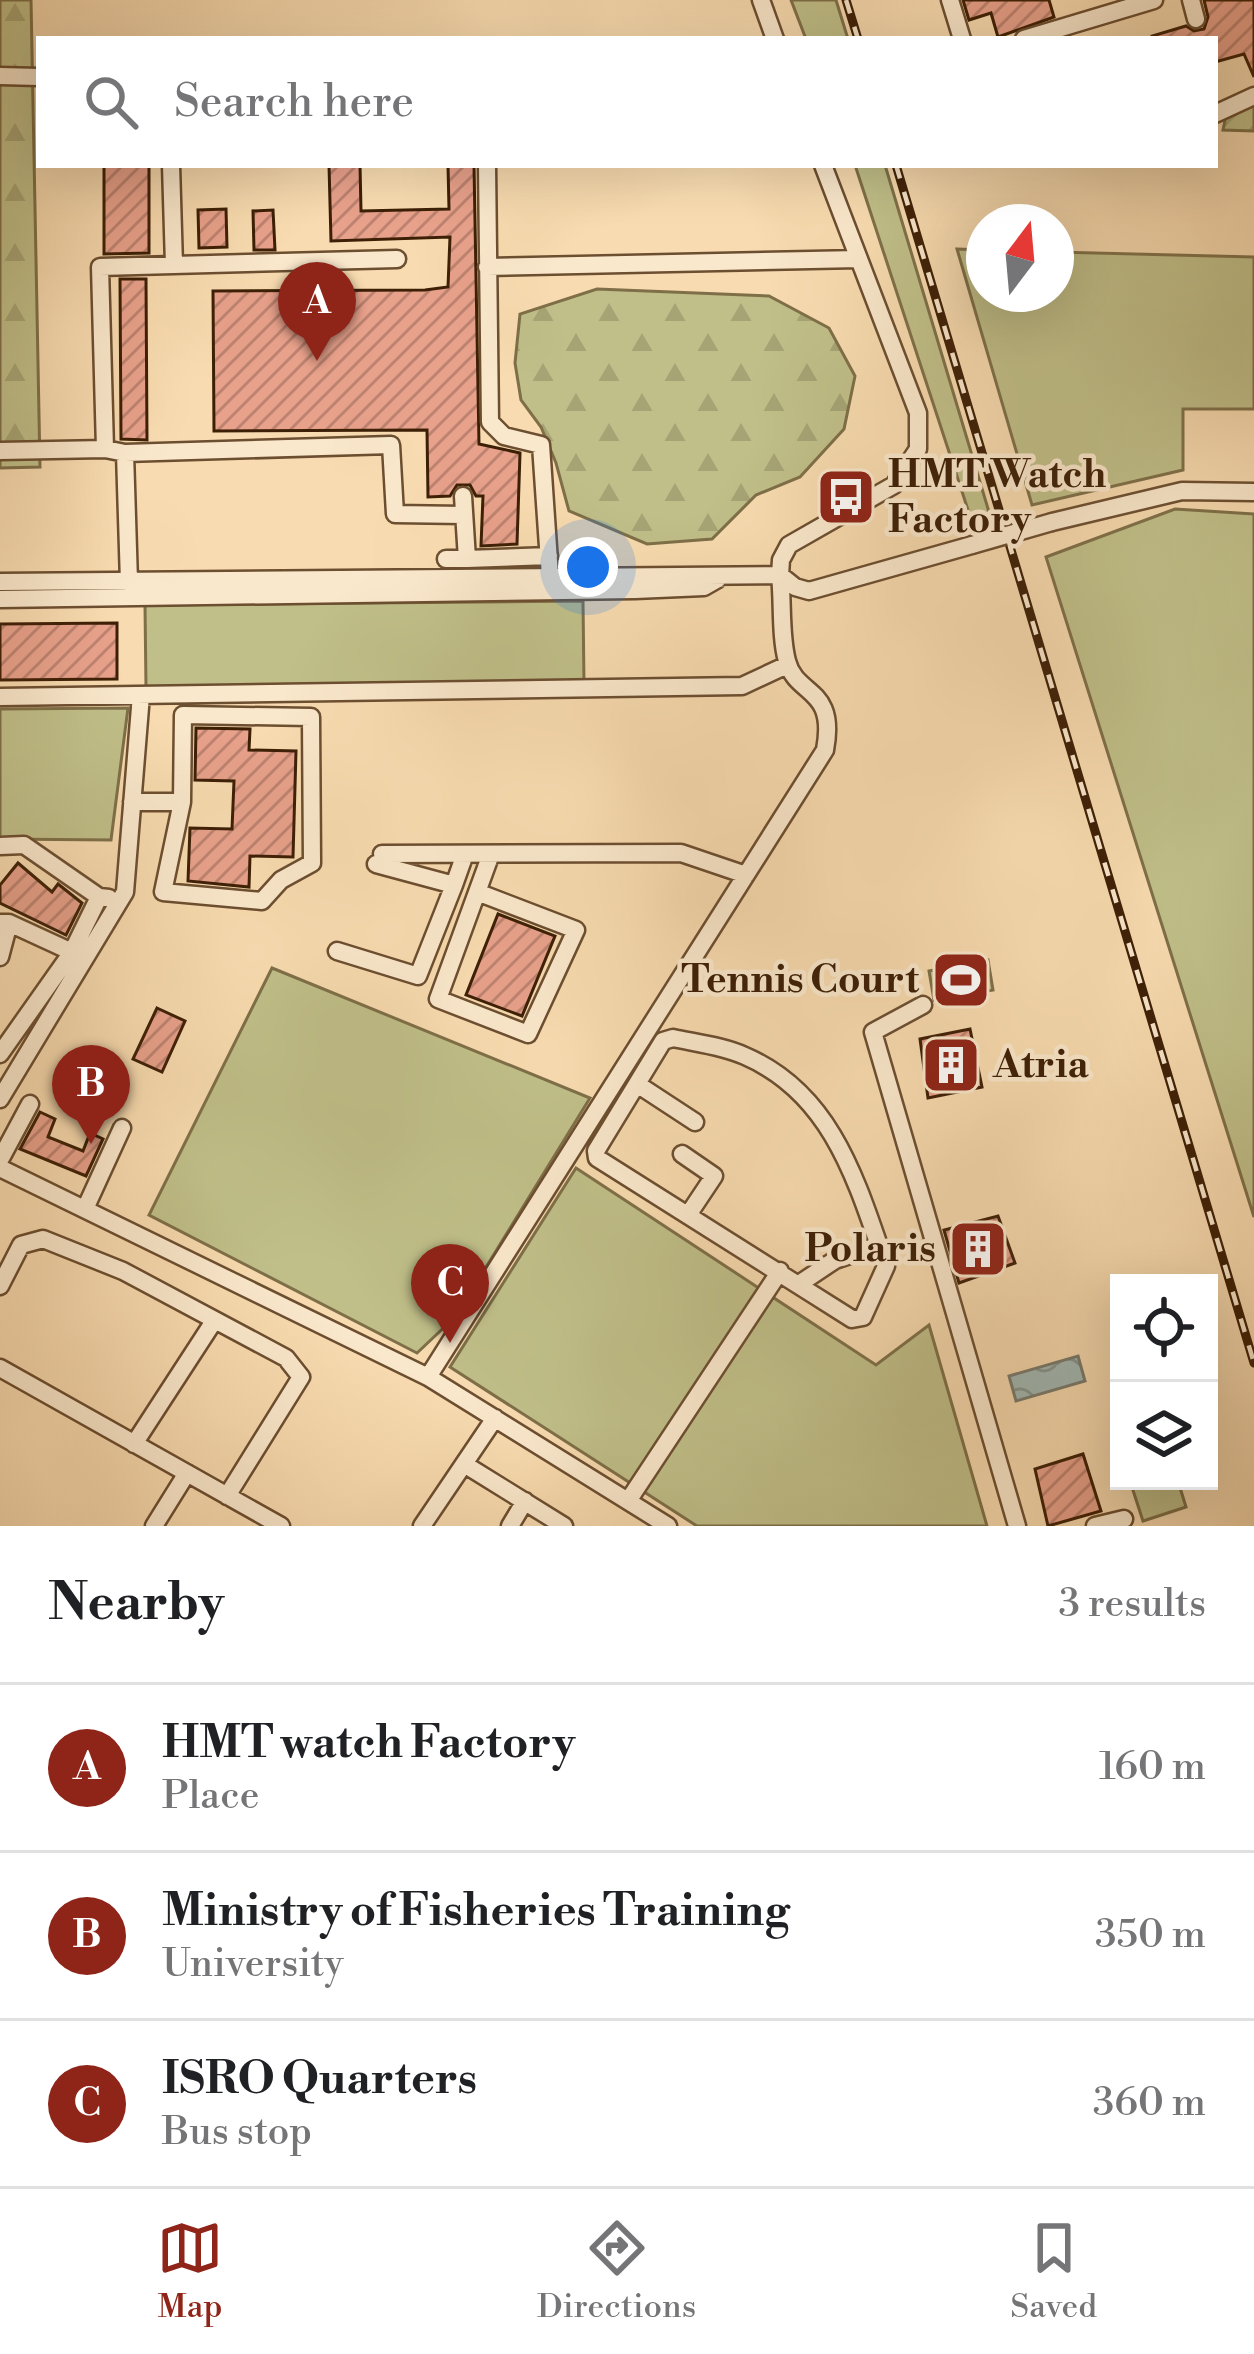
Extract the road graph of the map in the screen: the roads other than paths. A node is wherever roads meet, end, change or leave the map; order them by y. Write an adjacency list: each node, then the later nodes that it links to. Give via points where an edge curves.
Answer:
1 (761, 0): 6 (street)
2 (950, 0): 7 (street)
3 (1154, 0): 8 (street)
4 (1191, 0): 5 (street)
5 (1196, 20)
6 (775, 36)
7 (961, 36)
8 (1034, 36)
9 (0, 76): 10 (street)
10 (36, 77)
11 (1254, 97): 12 (street)
12 (1218, 111)
13 (171, 168): 18 (street)
14 (488, 168): 19 (street)
15 (824, 168): 17 (street)
16 (397, 259): 18 (street)
17 (859, 259): 19 (street); 27 (street, via 918,413 917,449 894,485 789,545)
18 (174, 265): 20 (street, via 100,267)
19 (487, 267): 24 (street, via 490,422 496,432 541,445)
20 (105, 449): 21 (street); 22 (street)
21 (0, 451)
22 (125, 453): 25 (street, via 392,445 395,514 464,506); 30 (street)
23 (1254, 492): 27 (street, bridge, via 1182,491 809,591)
24 (549, 556): 25 (street); 28 (street)
25 (467, 559): 26 (street)
26 (446, 560)
27 (780, 575): 29 (street); 33 (street)
28 (550, 576): 29 (street); 30 (street)
29 (718, 579): 32 (street, via 704,587 635,590)
30 (129, 581): 31 (street)
31 (0, 582)
32 (0, 599)
33 (787, 665): 34 (street, via 742,686); 41 (street, via 820,700 830,727 825,750)
34 (141, 695): 35 (street); 36 (street)
35 (0, 697)
36 (132, 802): 37 (street); 45 (street)
37 (182, 802): 37 (street, via 183,715 311,717 312,863 262,901 163,892)
38 (0, 845): 44 (street, via 24,845)
39 (465, 854): 40 (street); 42 (street); 42 (street, via 379,859)
40 (491, 854): 41 (street, via 682,853); 43 (street)
41 (746, 875): 67 (street)
42 (454, 884): 47 (street, via 418,976)
43 (477, 892): 43 (street, via 438,999 528,1034 576,929)
44 (99, 897): 45 (street); 48 (street)
45 (120, 899): 53 (street)
46 (5, 922): 48 (street); 49 (street)
47 (337, 950)
48 (72, 952): 51 (street)
49 (0, 957)
50 (923, 1005): 82 (street, via 873,1033)
51 (0, 1054)
52 (637, 1084): 55 (street); 60 (street, via 596,1155); 61 (street, via 663,1041 673,1038 742,1054 776,1072 812,1101 856,1178)
53 (0, 1099)
54 (30, 1104): 58 (street)
55 (695, 1122)
56 (122, 1128): 59 (street)
57 (682, 1154): 60 (street, via 714,1176)
58 (0, 1164): 59 (street)
59 (85, 1209): 67 (street)
60 (688, 1215): 62 (street)
61 (879, 1245): 63 (street); 63 (street, via 886,1266 863,1317 852,1319)
62 (779, 1271): 63 (street); 73 (street)
63 (799, 1284)
64 (0, 1286): 65 (street, via 21,1245 44,1239)
65 (214, 1321): 69 (street); 72 (street, via 286,1358 301,1377)
66 (0, 1369): 69 (street)
67 (428, 1377): 68 (street)
68 (495, 1418): 70 (street); 73 (street)
69 (134, 1444): 71 (street)
70 (464, 1464): 74 (street); 78 (street)
71 (187, 1473): 72 (street); 76 (street)
72 (227, 1496): 77 (street)
73 (628, 1501): 81 (street)
74 (525, 1502): 79 (street); 80 (street)
75 (1124, 1519): 83 (street)
76 (154, 1526)
77 (281, 1526)
78 (422, 1526)
79 (511, 1526)
80 (564, 1526)
81 (668, 1526)
82 (1017, 1526)
83 (1095, 1526)

